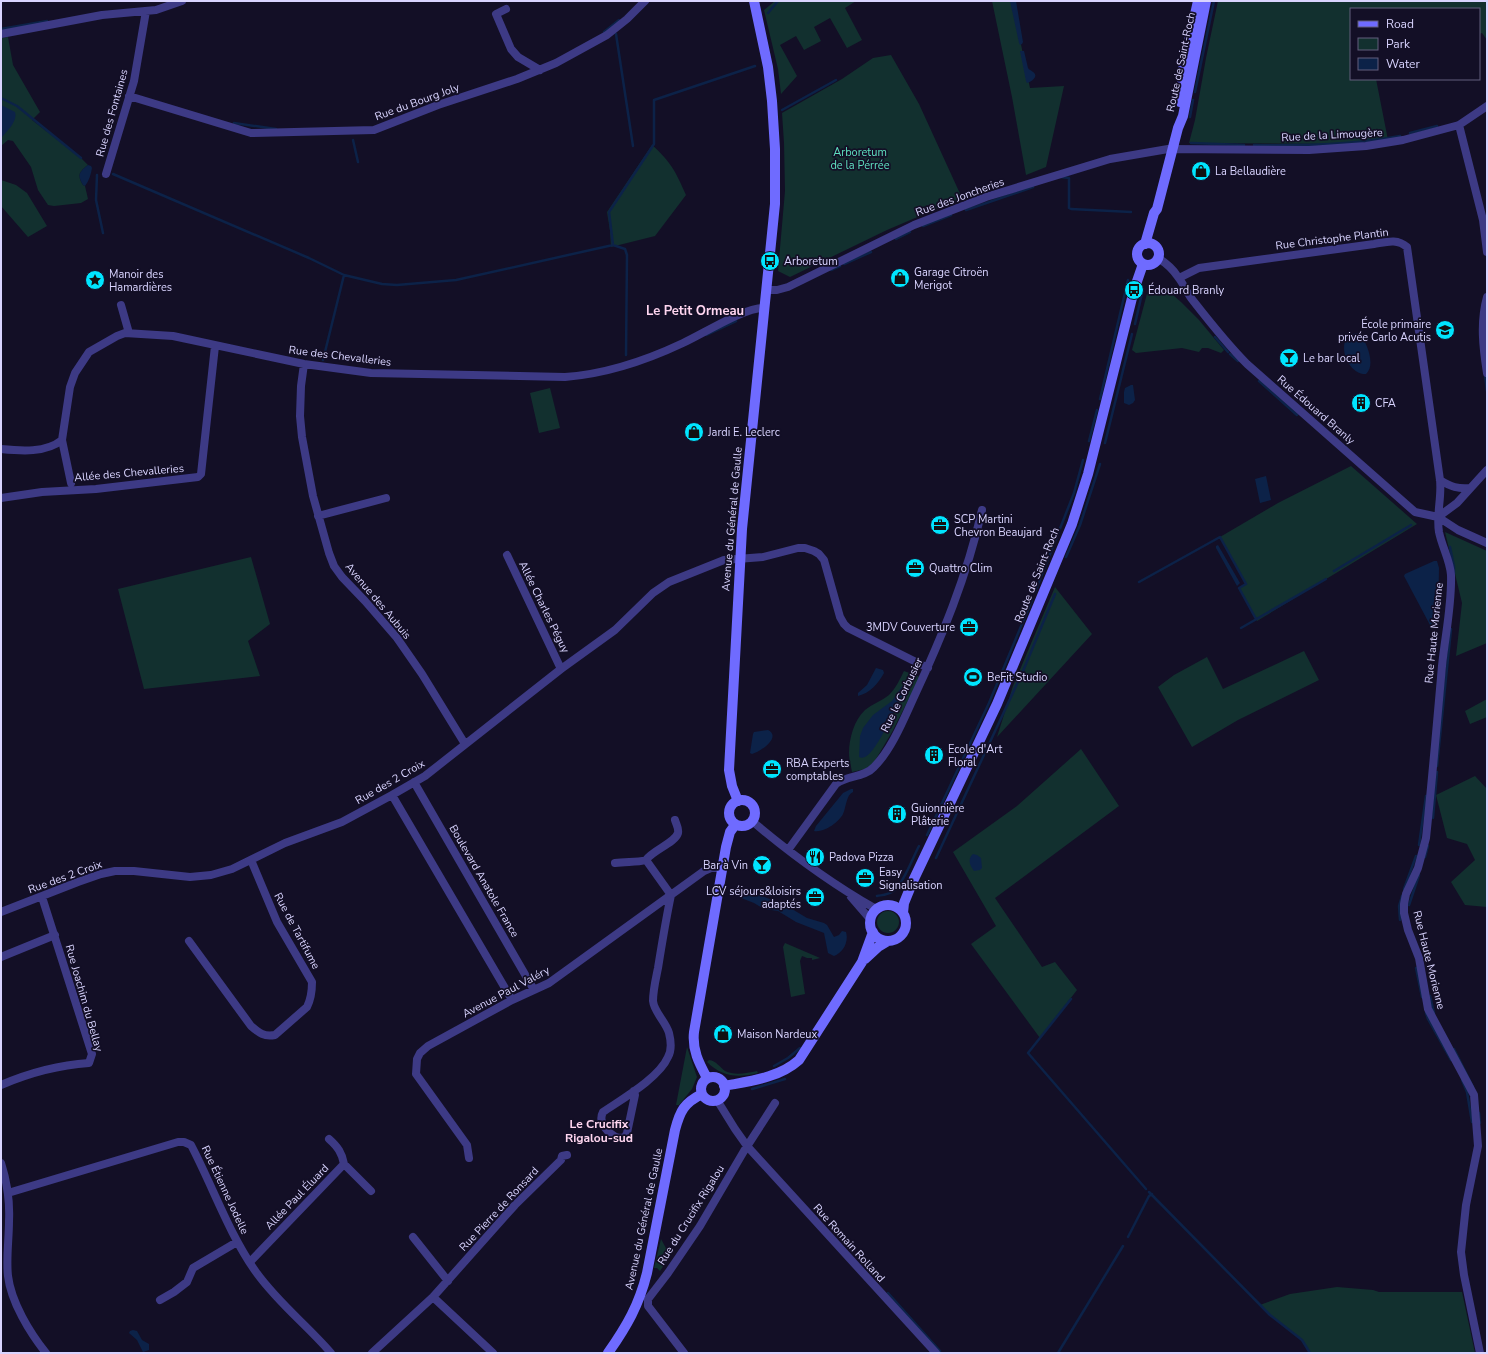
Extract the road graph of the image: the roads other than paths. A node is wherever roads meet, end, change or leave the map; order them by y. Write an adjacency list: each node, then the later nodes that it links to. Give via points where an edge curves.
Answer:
1 (182, 1): 7 (street)
2 (645, 1): 9 (street, Rue du Bourg Joly, via 607,35)
3 (754, 1): 21 (street, Avenue du Général de Gaulle, via 768,67 775,135 775,204)
4 (1198, 1): 13 (street, Route de Saint-Roch, via 1184,63)
5 (1206, 1): 13 (street, Route de Saint-Roch)
6 (506, 10): 9 (street, via 496,14 511,49 518,57)
7 (146, 11): 8 (street); 10 (street, Rue des Fontaines)
8 (1, 34)
9 (540, 70): 10 (street, Rue du Bourg Joly, via 368,131 251,133)
10 (129, 96): 15 (street, Rue des Fontaines)
11 (1487, 106): 12 (street, Rue de la Limougère)
12 (1459, 125): 14 (street, Rue de la Limougère, via 1403,140 1366,146 1309,150); 17 (street, via 1484,220)
13 (1178, 128): 14 (street, Route de Saint-Roch)
14 (1172, 148): 16 (street, Route de Saint-Roch); 21 (street, Rue des Joncheries, via 1110,159 986,197 914,225 788,287)
15 (106, 174)
16 (1149, 244): 18 (street, via 1158,251); 19 (street, via 1139,248 1137,252 1138,259)
17 (1487, 252)
18 (1158, 258): 19 (street, via 1154,264); 20 (street, Rue Édouard Branly)
19 (1143, 264): 57 (street, Route de Saint-Roch, via 1134,290 1088,474 1072,524 997,704)
20 (1179, 278): 32 (street, Rue Christophe Plantin, via 1199,268 1402,242 1407,247); 39 (street, Rue Édouard Branly, via 1212,325 1247,364 1415,512)
21 (766, 290): 24 (street, Avenue du Général de Gaulle)
22 (1487, 297): 28 (street, via 1483,327)
23 (121, 305): 25 (street)
24 (764, 308): 27 (street, Rue des Chevalleries, via 749,310 682,344 629,364 577,376 371,373); 42 (street, Avenue du Général de Gaulle)
25 (129, 333): 26 (street, Rue des Chevalleries, via 173,336); 29 (street, Rue des Chevalleries, via 117,336 89,352 75,373 70,387)
26 (215, 346): 27 (street, Rue des Chevalleries); 35 (street, Allée des Chevalleries, via 198,477)
27 (304, 364): 38 (street, Avenue des Aubuis, via 300,416 306,464)
28 (1487, 373)
29 (62, 440): 30 (street, via 56,445 36,450); 33 (street)
30 (1, 449)
31 (1487, 470): 34 (street)
32 (1440, 480): 34 (street, via 1459,489); 39 (street, Rue Christophe Plantin)
33 (71, 483)
34 (1470, 488): 39 (street, via 1457,503)
35 (1, 498)
36 (386, 498): 38 (street)
37 (982, 510): 43 (street, Rue le Corbusier, via 968,564)
38 (318, 516): 45 (street, Avenue des Aubuis, via 334,566 396,638 422,674)
39 (1438, 517): 40 (street, Rue Édouard Branly); 102 (street, Rue Haute Morienne, via 1439,532 1451,574 1450,599 1426,838 1418,868 1406,894 1404,913 1419,958 1428,1010 1474,1095 1478,1146 1466,1205 1461,1252)
40 (1487, 544)
41 (507, 555): 44 (street, Allée Charles Péguy)
42 (740, 558): 43 (street, Rue des 2 Croix, via 763,557 798,548 814,551 824,560 844,624); 44 (street, Rue des 2 Croix, via 724,560 669,582 653,593 615,630); 48 (street, Avenue du Général de Gaulle, via 729,770)
43 (928, 668): 52 (street, Rue le Corbusier, via 880,760 868,772 836,784)
44 (561, 669): 45 (street, Rue des 2 Croix)
45 (465, 744): 46 (street, Rue des 2 Croix)
46 (414, 782): 47 (street, Rue des 2 Croix); 72 (street, Boulevard Anatole France)
47 (392, 795): 53 (street, Rue des 2 Croix, via 342,822 285,843); 73 (street)
48 (738, 801): 50 (street, via 745,800 754,807); 51 (street, via 731,806 729,814)
49 (675, 820): 54 (street, via 678,830 676,836)
50 (752, 821): 51 (street, via 746,826); 52 (street)
51 (735, 825): 56 (street, via 730,832)
52 (788, 850): 58 (street)
53 (251, 860): 60 (street, Rue des 2 Croix, via 232,869 190,877 115,871); 68 (street, Rue de Tartifume, via 277,922 312,982 307,1007 275,1035 258,1033)
54 (646, 860): 55 (street, via 638,863); 59 (street)
55 (615, 863)
56 (722, 868): 59 (street, Avenue Paul Valéry, via 708,869); 74 (street, via 693,1040 697,1061)
57 (913, 881): 61 (street, Route de Saint-Roch); 64 (street, Route de Saint-Roch, via 904,902)
58 (845, 891): 62 (street); 65 (street)
59 (671, 895): 72 (street, Avenue Paul Valéry); 77 (street, via 653,1002 667,1026 671,1040 669,1056 659,1071)
60 (42, 897): 63 (street, Rue des 2 Croix); 67 (street, Rue Joachim du Bellay)
61 (891, 905): 62 (street); 64 (street)
62 (876, 909): 65 (street)
63 (1, 912)
64 (903, 913): 69 (street, via 906,919 904,931 900,936)
65 (870, 919): 66 (street)
66 (873, 932): 69 (street, via 879,938); 71 (street)
67 (55, 935): 70 (street); 75 (street, Rue Joachim du Bellay, via 92,1054 89,1063 51,1068)
68 (189, 941)
69 (888, 941): 71 (street)
70 (1, 957)
71 (862, 962): 76 (street, via 799,1060 789,1068 765,1078)
72 (534, 990): 73 (street, Avenue Paul Valéry)
73 (512, 1000): 84 (street, Avenue Paul Valéry, via 428,1046 417,1059 416,1074 467,1145)
74 (707, 1078): 76 (street, via 717,1078); 78 (street, via 701,1087)
75 (1, 1085)
76 (724, 1086): 79 (street, via 724,1092)
77 (634, 1091): 77 (street, via 601,1116 602,1124 618,1138 625,1137 627,1133)
78 (702, 1094): 79 (street, via 710,1100); 99 (street, Avenue du Général de Gaulle, via 691,1099 679,1116 648,1273 642,1293 628,1321)
79 (717, 1100): 82 (street, Rue Romain Rolland)
80 (774, 1103): 82 (street)
81 (330, 1139): 86 (street, Allée Paul Éluard, via 338,1147)
82 (747, 1146): 100 (street, Rue du Crucifix Rigalou, via 700,1226 648,1299 648,1306); 101 (street, Rue Romain Rolland)
83 (567, 1155): 92 (street, Rue Pierre de Ronsard, via 562,1156 561,1160 515,1205)
84 (469, 1158)
85 (1, 1164): 88 (street)
86 (344, 1164): 87 (street, Allée Paul Éluard); 91 (street, Allée Paul Éluard)
87 (371, 1191)
88 (8, 1193): 90 (street, Rue Étienne Jodelle, via 184,1142 191,1145 199,1160); 95 (street, via 9,1280 28,1328)
89 (413, 1237): 92 (street)
90 (237, 1242): 91 (street, Rue Étienne Jodelle); 94 (street, via 193,1268 187,1282)
91 (250, 1262): 96 (street, Rue Étienne Jodelle, via 300,1322 309,1328)
92 (448, 1281): 93 (street, Rue Pierre de Ronsard)
93 (434, 1297): 97 (street, Rue Pierre de Ronsard); 98 (street)
94 (160, 1300)
95 (46, 1353)
96 (331, 1353)
97 (372, 1353)
98 (493, 1353)
99 (608, 1353)
100 (684, 1353)
101 (936, 1353)
102 (1480, 1353)

